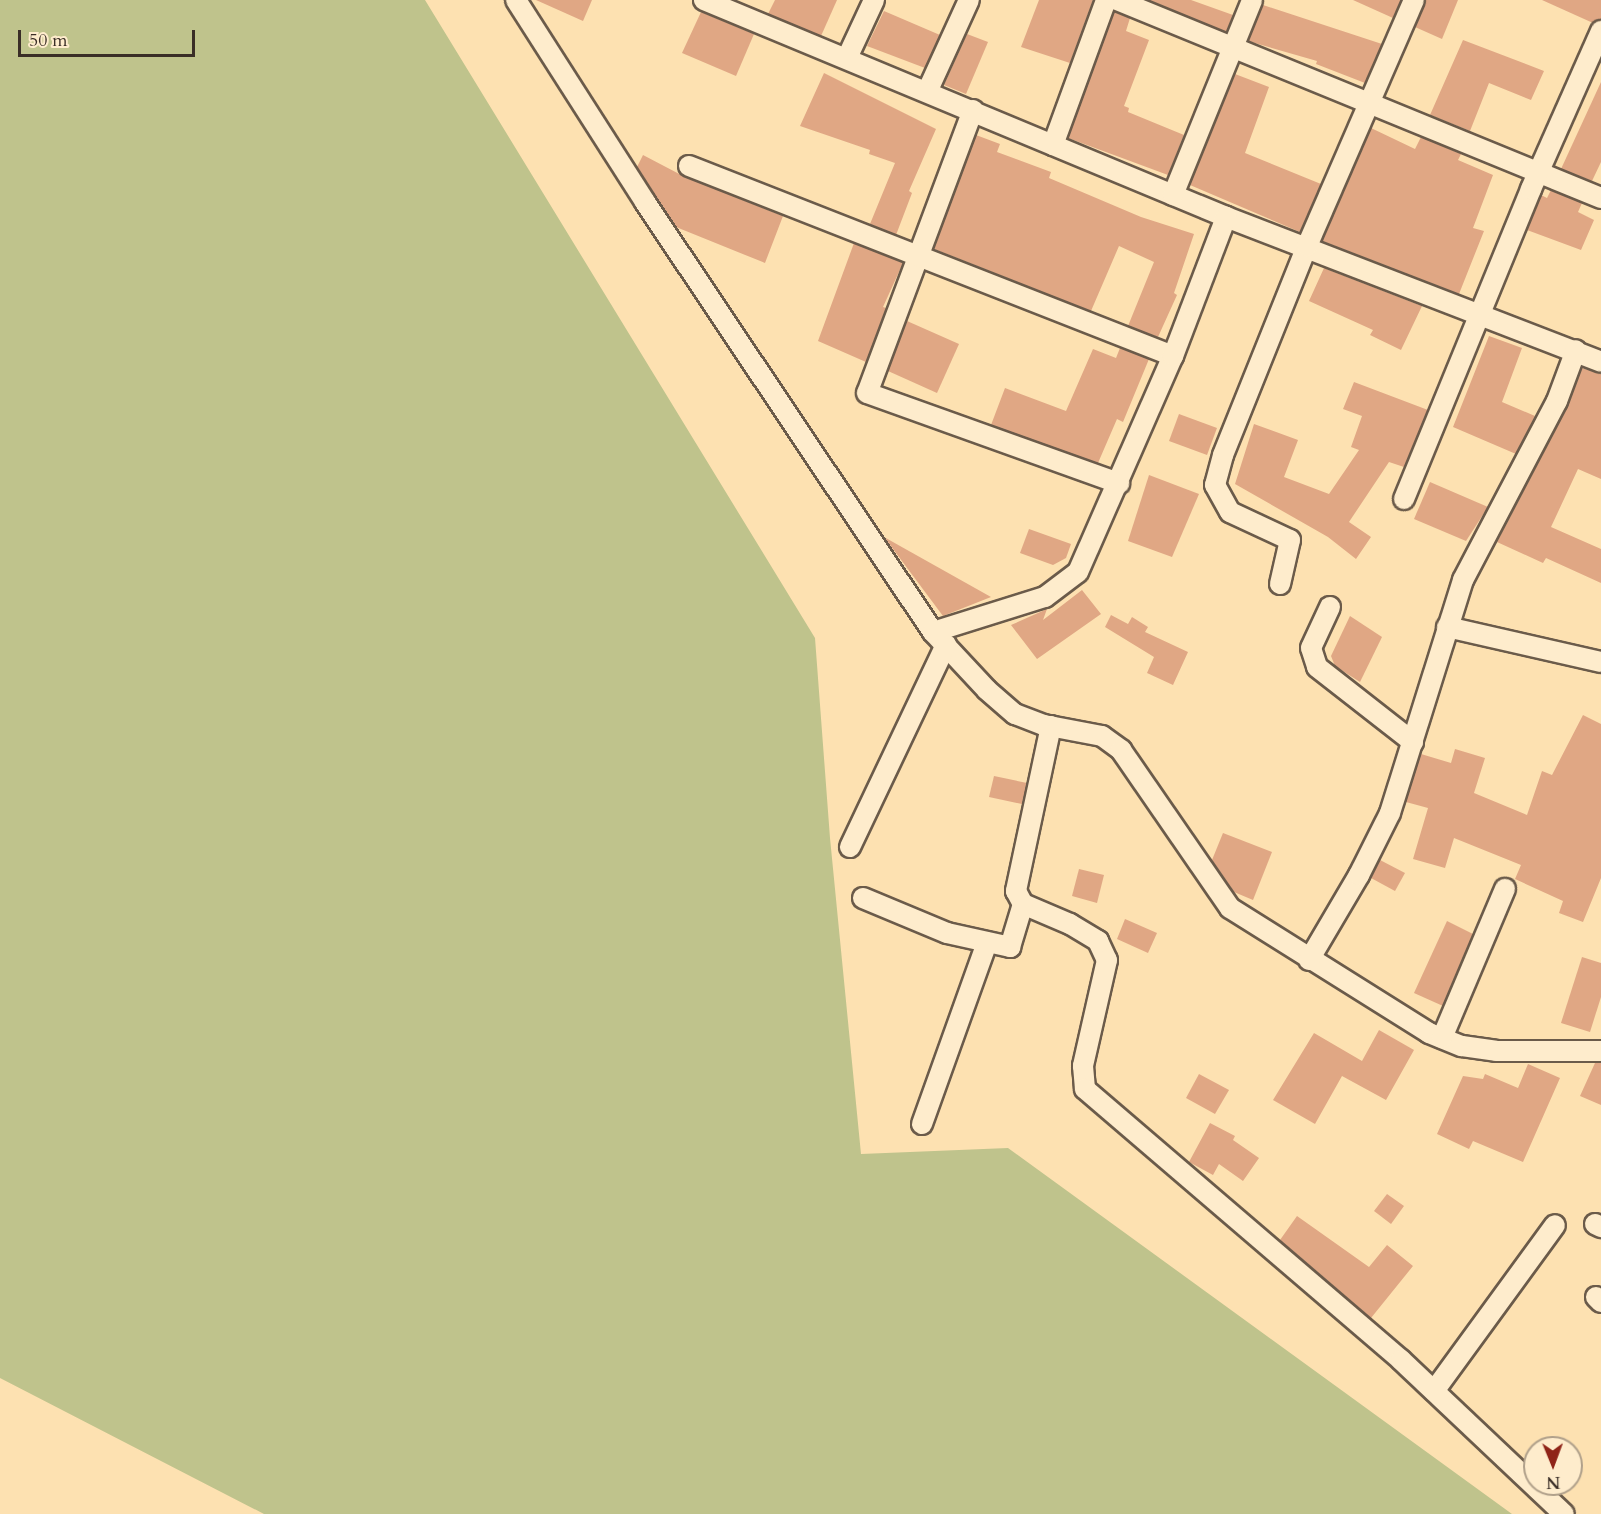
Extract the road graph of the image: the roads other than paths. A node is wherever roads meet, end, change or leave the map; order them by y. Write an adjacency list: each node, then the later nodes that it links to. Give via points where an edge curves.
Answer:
1 (516, 0): 32 (street, via 645,202)
2 (704, 0): 11 (street)
3 (874, 0): 11 (street)
4 (969, 0): 12 (street)
5 (1106, 0): 15 (street)
6 (1117, 0): 10 (street)
7 (1252, 0): 10 (street)
8 (1414, 0): 13 (street)
9 (1601, 31): 17 (street)
10 (1231, 47): 13 (street); 18 (street)
11 (847, 58): 12 (street)
12 (927, 92): 14 (street)
13 (1368, 103): 17 (street); 21 (street)
14 (974, 110): 15 (street); 22 (street)
15 (1053, 145): 18 (street)
16 (689, 166): 22 (street)
17 (1541, 171): 19 (street); 23 (street)
18 (1173, 195): 20 (street)
19 (1601, 198)
20 (1226, 217): 21 (street); 25 (street)
21 (1307, 246): 23 (street); 29 (street, via 1223,455 1215,485 1230,512 1290,540)
22 (918, 255): 25 (street); 27 (street, via 867,393)
23 (1480, 317): 24 (street); 28 (street)
24 (1576, 351): 26 (street); 31 (street, via 1557,401 1462,580)
25 (1173, 356): 27 (street)
26 (1601, 362)
27 (1119, 483): 32 (street, via 1078,572 1062,588)
28 (1404, 499)
29 (1280, 584)
30 (1330, 607): 35 (street, via 1311,648 1317,668)
31 (1447, 627): 33 (street); 35 (street)
32 (939, 639): 34 (street, via 1015,714); 36 (street)
33 (1601, 662)
34 (1051, 726): 39 (street, via 1016,891); 41 (street, via 1102,736 1121,750 1230,908)
35 (1413, 742): 41 (street, via 1390,813)
36 (850, 847)
37 (1505, 889): 42 (street)
38 (863, 898): 40 (street, via 947,933)
39 (1023, 904): 40 (street, via 1010,947); 46 (street, via 1098,941 1107,960 1083,1066 1084,1089 1092,1099)
40 (987, 942): 44 (street)
41 (1309, 960): 42 (street)
42 (1442, 1038): 43 (street, via 1496,1051)
43 (1601, 1051)
44 (922, 1124)
45 (1555, 1225): 46 (street)
46 (1434, 1391): 47 (street)
47 (1564, 1514)

